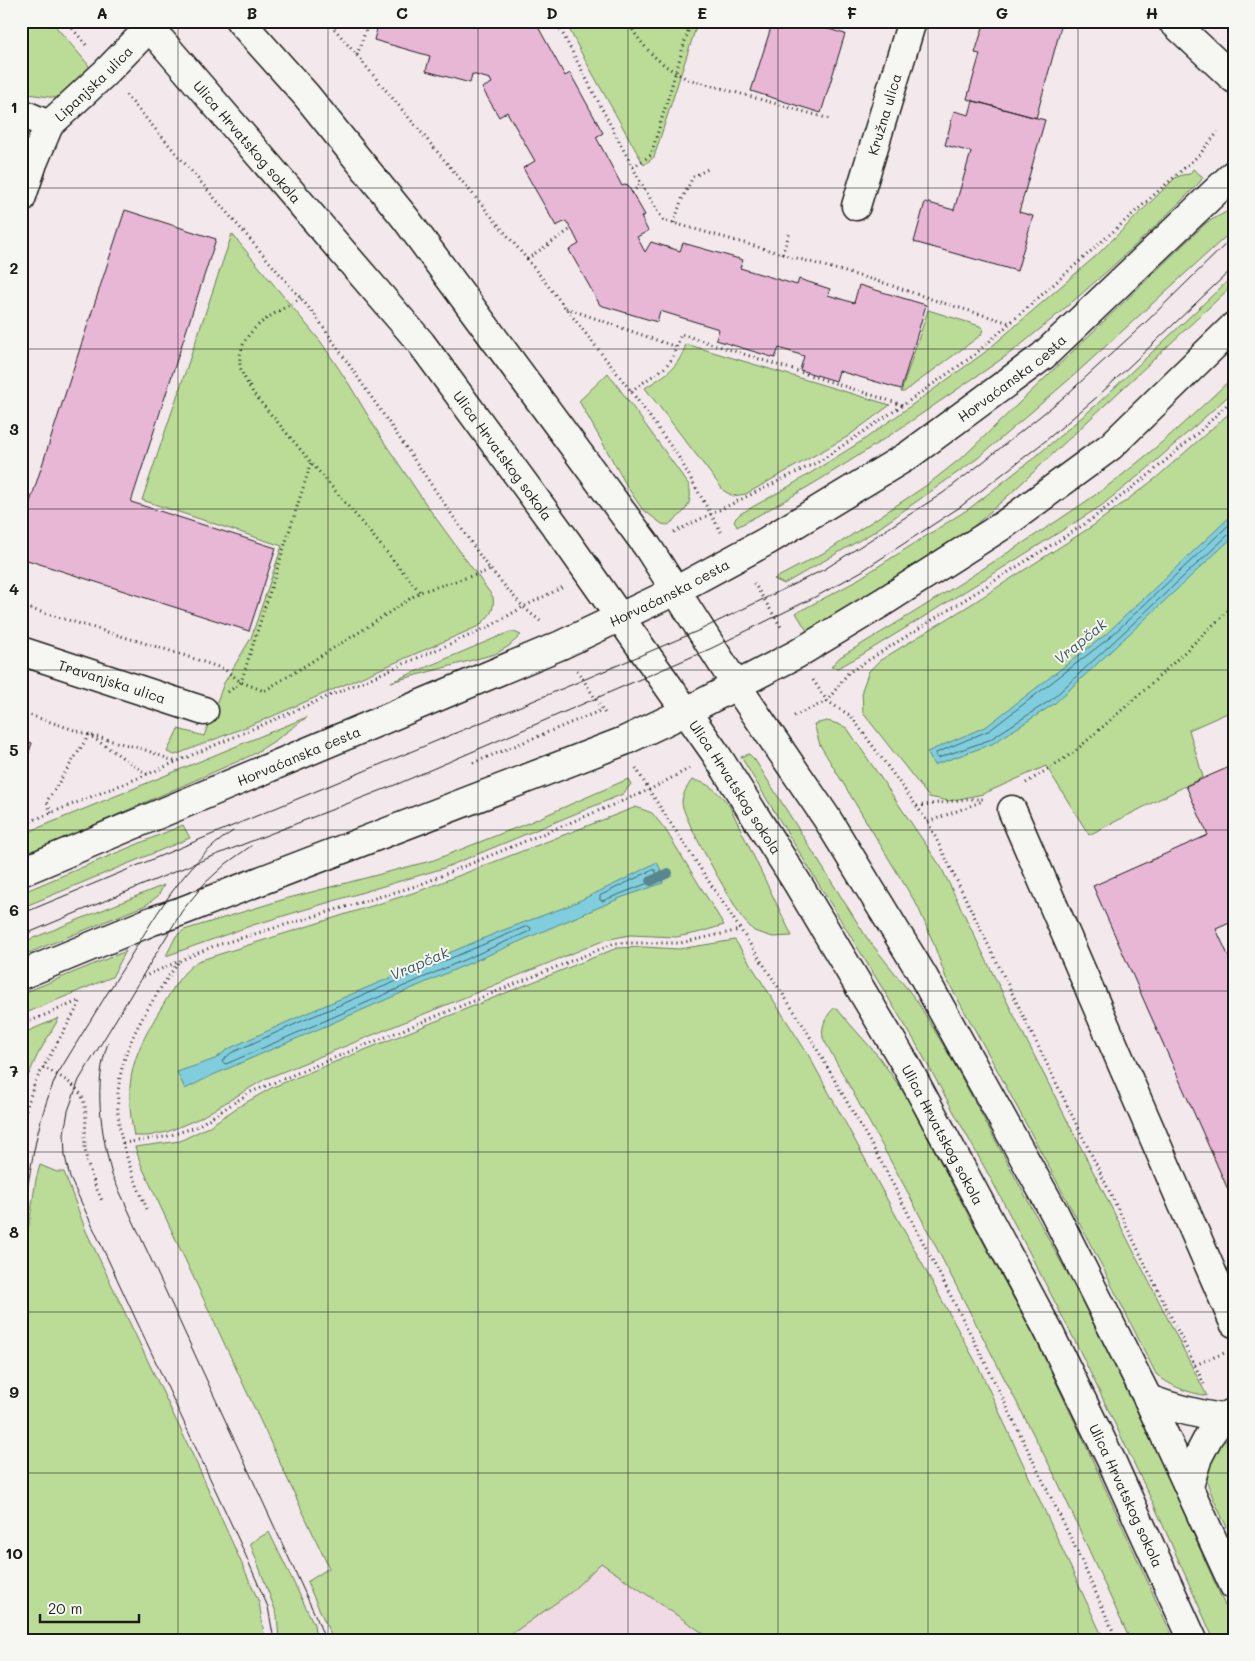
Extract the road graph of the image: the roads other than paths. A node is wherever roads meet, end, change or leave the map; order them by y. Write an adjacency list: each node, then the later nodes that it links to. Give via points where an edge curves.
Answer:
1 (240, 21): 12 (street, via 406,219 647,546)
2 (912, 21): 10 (street, Kružna ulica)
3 (1172, 21): 5 (street)
4 (146, 24): 7 (street, Lipanjska ulica, via 106,72); 13 (street, Ulica Hrvatskog sokola, via 420,343)
5 (1234, 79)
6 (21, 113): 7 (street)
7 (49, 125): 9 (street, Lipanjska ulica)
8 (1234, 174): 12 (street, Horvaćanska cesta, via 1043,356 909,455 775,536)
9 (21, 198)
10 (856, 206)
11 (1234, 326): 15 (street, via 1111,446 1005,524 797,654)
12 (675, 591): 13 (street, Horvaćanska cesta); 15 (street)
13 (621, 617): 17 (street, Ulica Hrvatskog sokola); 19 (street, Horvaćanska cesta)
14 (21, 651): 16 (street, Travanjska ulica)
15 (736, 685): 17 (street); 22 (street, via 826,817 927,981 1054,1212)
16 (204, 711)
17 (687, 711): 20 (street, via 624,741 152,921); 26 (street, Ulica Hrvatskog sokola, via 798,884 906,1065 1048,1330)
18 (1015, 799): 21 (street)
19 (21, 872)
20 (21, 975)
21 (1234, 1323)
22 (1148, 1399): 23 (street, via 1190,1413); 24 (street)
23 (1228, 1415): 24 (street, via 1209,1436)
24 (1188, 1486): 25 (street)
25 (1234, 1586)
26 (1193, 1640)

